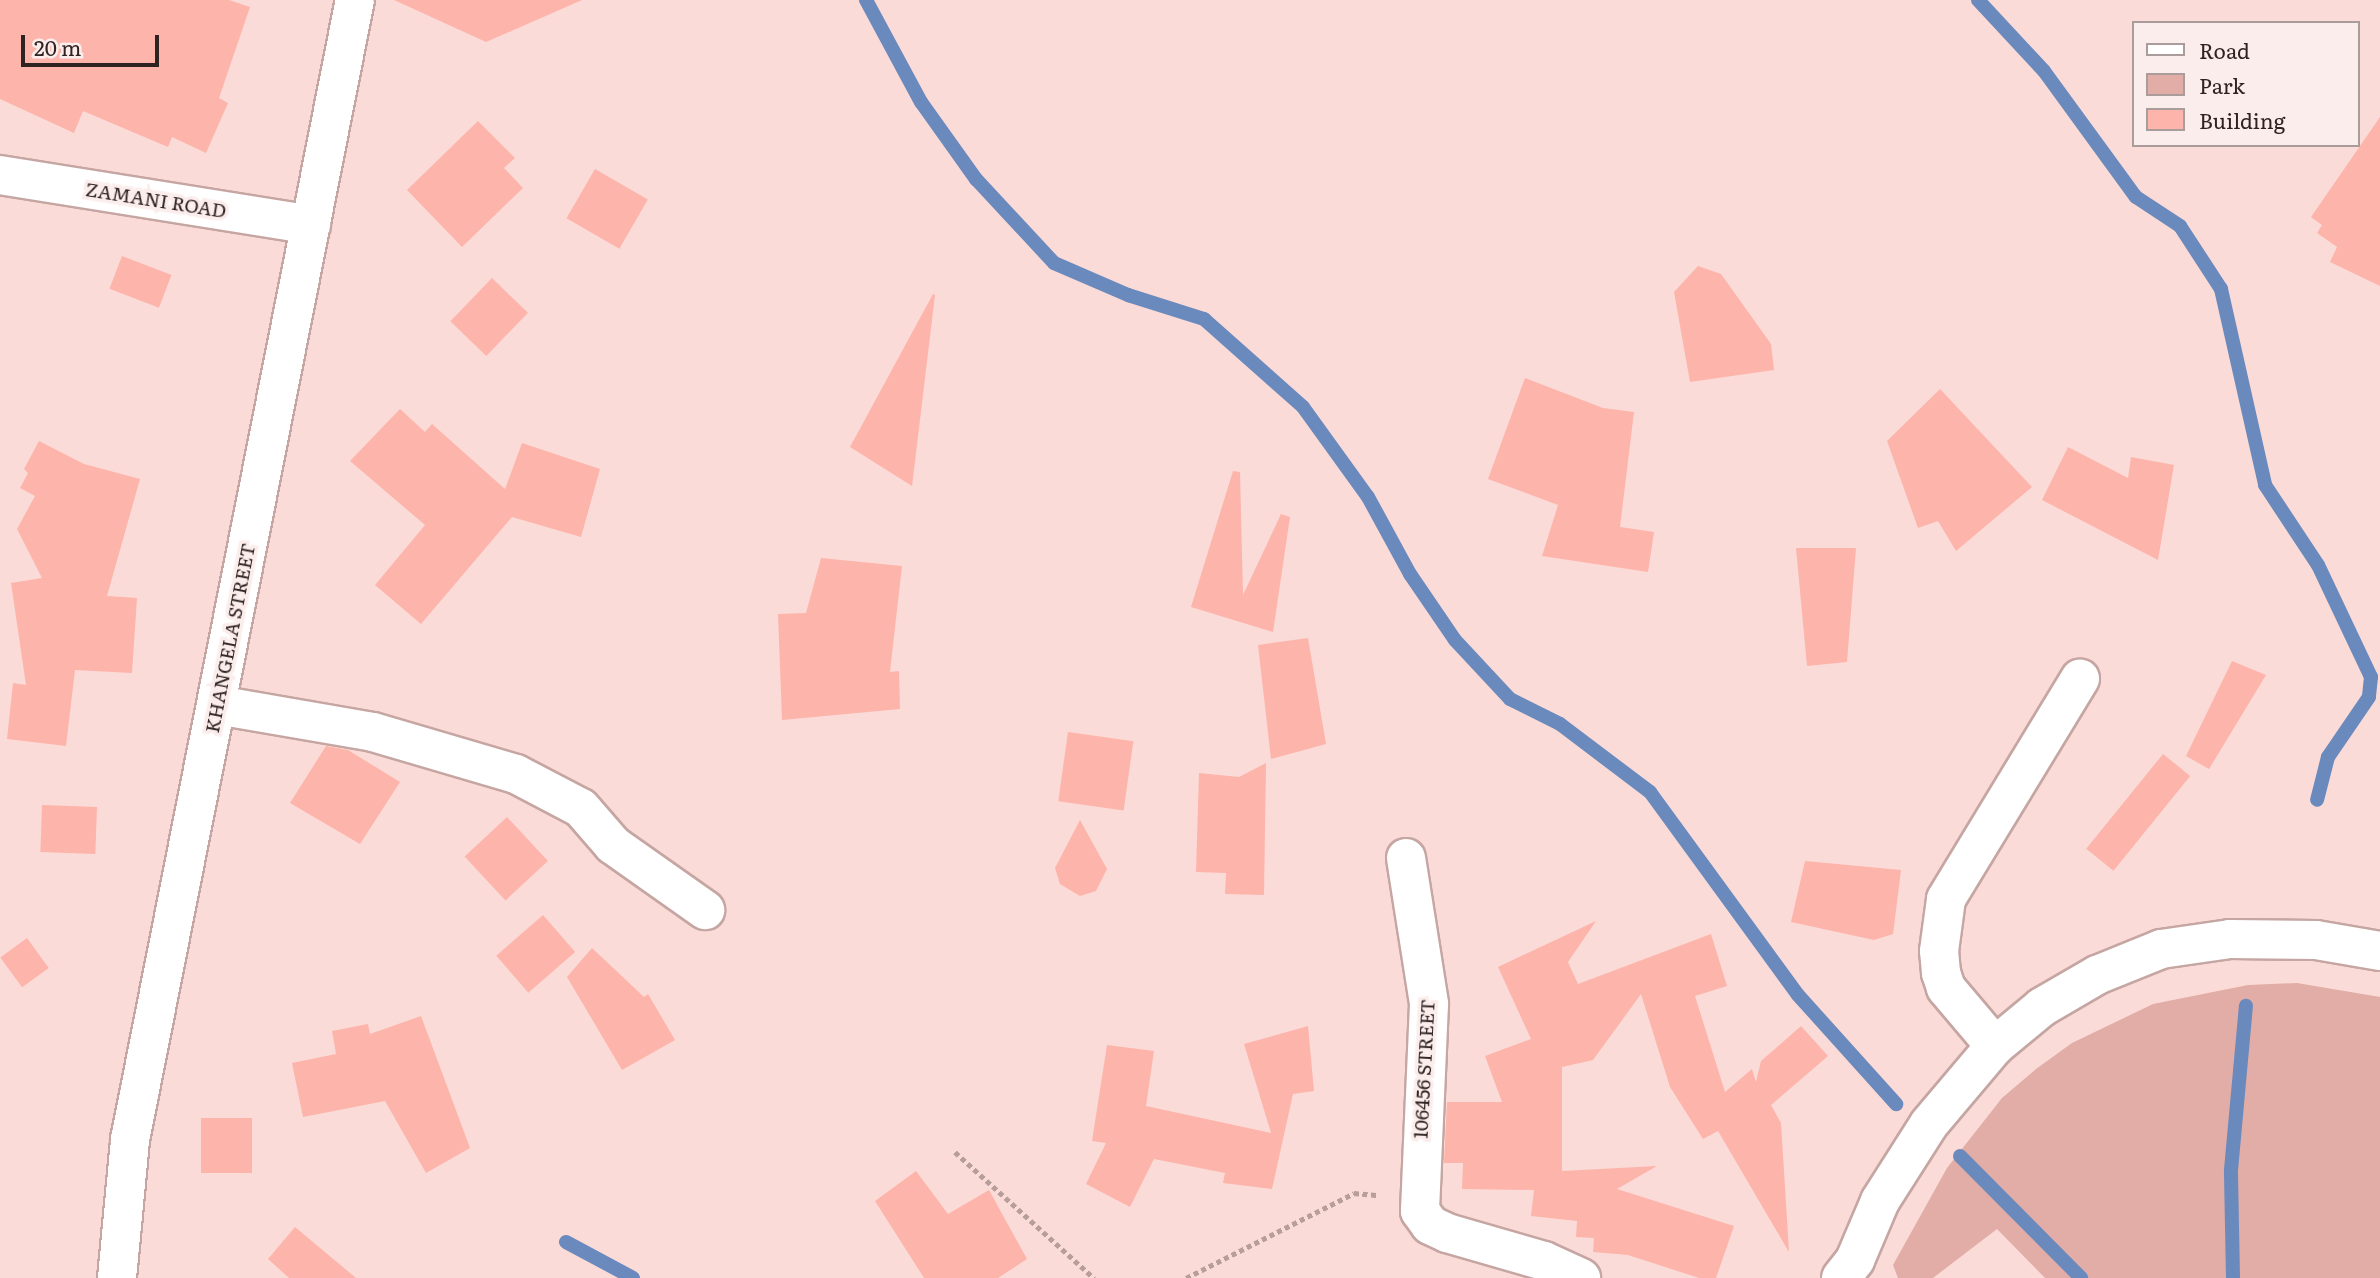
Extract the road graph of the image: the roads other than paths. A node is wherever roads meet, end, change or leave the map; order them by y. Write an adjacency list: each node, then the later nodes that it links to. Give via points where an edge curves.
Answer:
1 (355, 0): 3 (street, KHANGELA STREET)
2 (0, 176): 3 (street, ZAMANI ROAD)
3 (311, 225): 5 (street, KHANGELA STREET)
4 (2080, 679): 9 (street, via 1947,899 1939,951 1941,973 1946,988)
5 (217, 705): 7 (street, via 373,732 516,774 580,808 613,845); 10 (street, KHANGELA STREET, via 130,1140)
6 (1406, 858): 11 (street, 106456 STREET, via 1429,1004 1418,1198 1430,1225 1544,1261)
7 (705, 910)
8 (2380, 951): 9 (street, via 2316,940 2242,939 2161,949 2097,975 2042,1007)
9 (1995, 1046): 12 (street, via 1929,1124 1880,1200 1855,1259)
10 (117, 1278)
11 (1581, 1278)
12 (1841, 1278)

